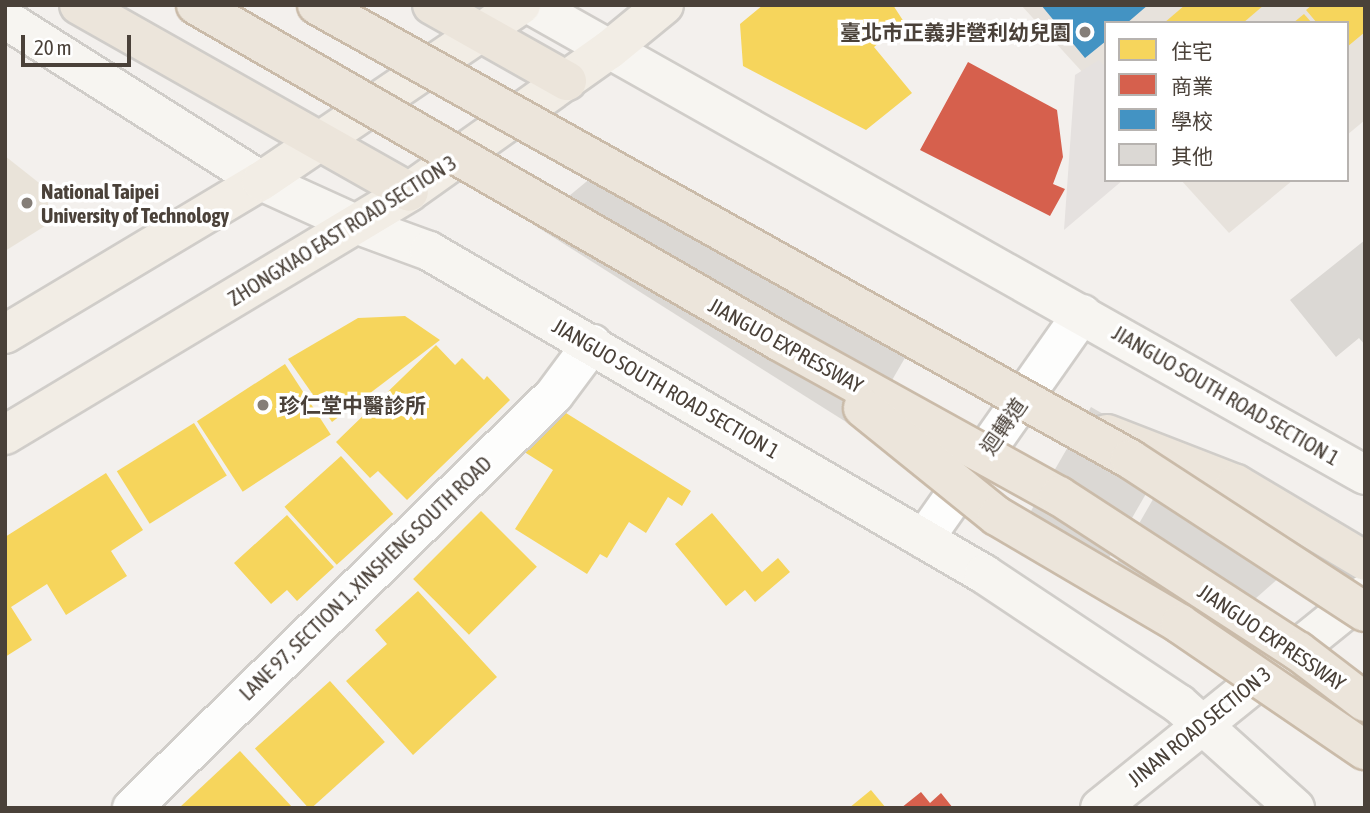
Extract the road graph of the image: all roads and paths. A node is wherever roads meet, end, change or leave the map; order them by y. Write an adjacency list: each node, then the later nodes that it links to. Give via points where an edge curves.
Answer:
1 (79, 5): 12 (highway)
2 (196, 5): 18 (highway, JIANGUO EXPRESSWAY, bridge)
3 (317, 5): 20 (highway, bridge)
4 (432, 5): 9 (highway)
5 (520, 5): 9 (main road)
6 (531, 5): 10 (street, JIANGUO SOUTH ROAD SECTION 1)
7 (664, 5): 10 (main road, ZHONGXIAO EAST ROAD SECTION 3)
8 (5, 19): 13 (street, JIANGUO SOUTH ROAD SECTION 1)
9 (482, 33): 11 (highway); 12 (main road)
10 (609, 50): 11 (main road, ZHONGXIAO EAST ROAD SECTION 3); 16 (street, JIANGUO SOUTH ROAD SECTION 1)
11 (567, 81): 14 (main road, ZHONGXIAO EAST ROAD SECTION 3)
12 (323, 139): 13 (main road); 14 (highway)
13 (261, 180): 15 (street, JIANGUO SOUTH ROAD SECTION 1); 17 (main road)
14 (409, 192): 15 (main road, ZHONGXIAO EAST ROAD SECTION 3)
15 (358, 225): 19 (street, JIANGUO SOUTH ROAD SECTION 1, via 429,251); 21 (main road, ZHONGXIAO EAST ROAD SECTION 3)
16 (1082, 314): 22 (street, JIANGUO SOUTH ROAD SECTION 1); 23 (street, 迴轉道)
17 (5, 334)
18 (779, 341): 27 (highway, JIANGUO EXPRESSWAY, bridge, via 1059,496 1298,651); 29 (highway, bridge, via 998,516 1180,624)
19 (592, 344): 23 (street, JIANGUO SOUTH ROAD SECTION 1); 30 (street, LANE 97, SECTION 1, XINSHENG SOUTH ROAD, via 554,395)
20 (1024, 402): 24 (highway, bridge, via 1236,484); 26 (highway, bridge, via 1130,459)
21 (5, 435)
22 (1365, 475)
23 (924, 539): 28 (street, JIANGUO SOUTH ROAD SECTION 1, via 984,574)
24 (1365, 561)
25 (1365, 594): 28 (street, JINAN ROAD SECTION 3)
26 (1365, 612)
27 (1365, 702)
28 (1202, 722): 31 (street, JINAN ROAD SECTION 3); 32 (street, JIANGUO SOUTH ROAD SECTION 1)
29 (1365, 750)
30 (132, 808)
31 (1100, 808)
32 (1295, 808)

